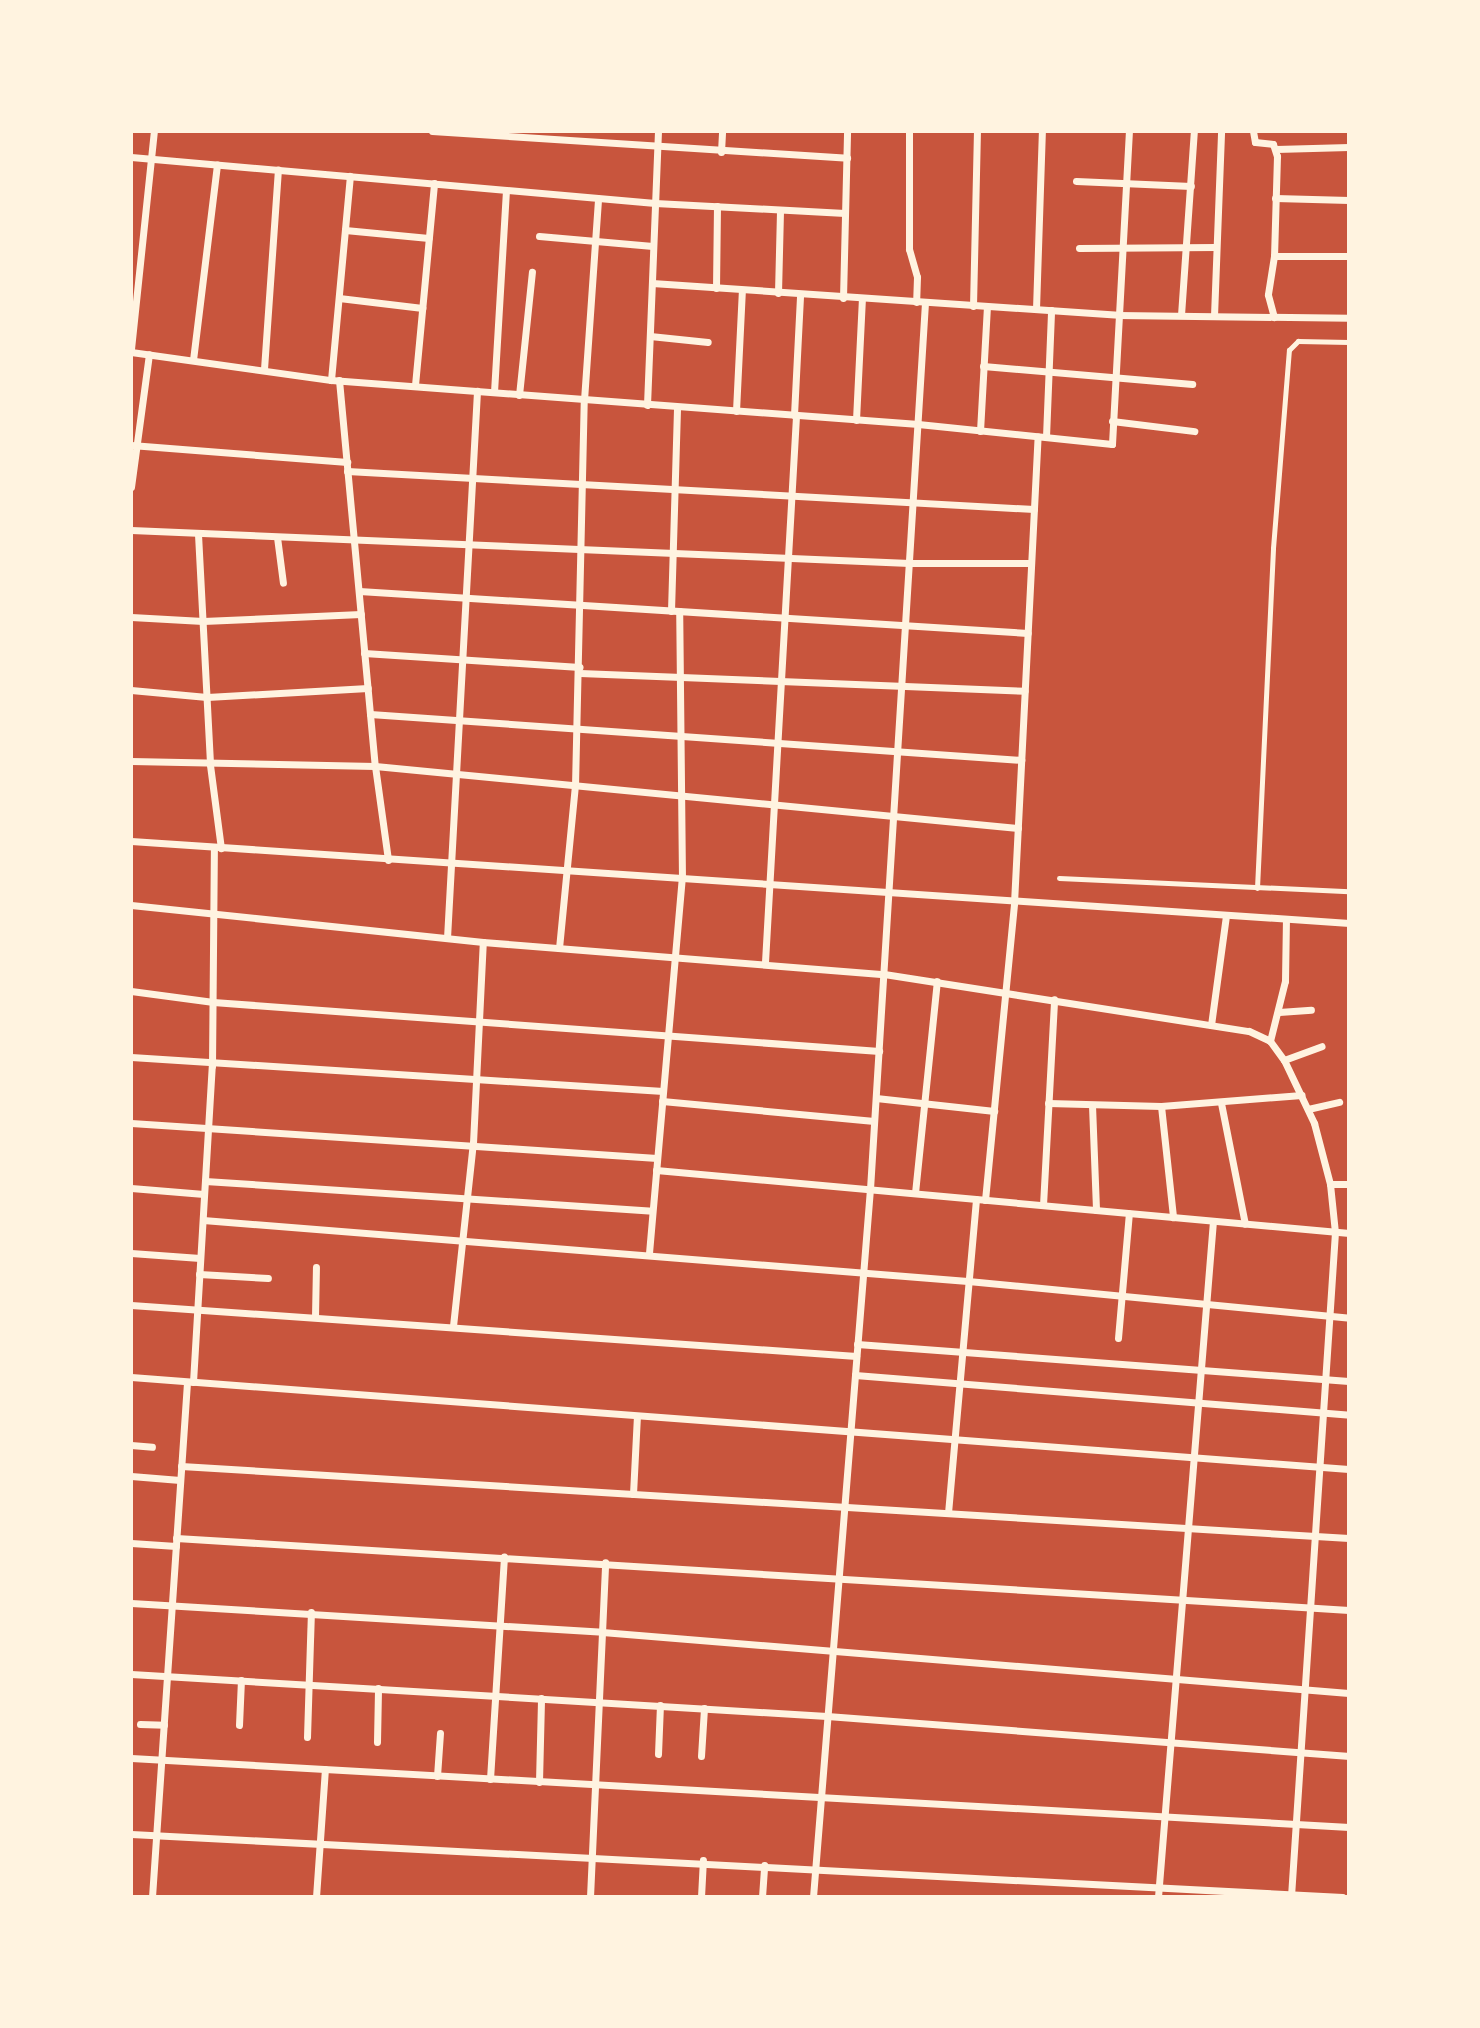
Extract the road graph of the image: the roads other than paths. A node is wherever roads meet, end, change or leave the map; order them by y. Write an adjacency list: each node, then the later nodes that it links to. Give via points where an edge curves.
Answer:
1 (155, 131): 20 (street)
2 (432, 131): 13 (street)
3 (658, 131): 15 (street)
4 (722, 131): 17 (street)
5 (847, 131): 19 (street)
6 (909, 131): 56 (street, via 909,249 917,277)
7 (977, 131): 58 (street)
8 (1042, 131): 61 (street)
9 (1129, 131): 26 (street)
10 (1194, 131): 27 (street)
11 (1221, 131): 44 (street)
12 (1253, 131): 16 (street, via 1255,142 1269,142)
13 (450, 132): 15 (street)
14 (1349, 147): 16 (street)
15 (657, 149): 17 (street); 32 (street)
16 (1276, 149): 30 (street)
17 (721, 152): 19 (street)
18 (131, 157): 20 (street)
19 (847, 158): 35 (street)
20 (151, 159): 21 (street); 71 (street)
21 (217, 164): 22 (street); 73 (street)
22 (278, 169): 23 (street); 75 (street)
23 (350, 176): 25 (street); 36 (street)
24 (1076, 181): 26 (street)
25 (434, 183): 28 (street); 38 (street)
26 (1126, 183): 27 (street); 41 (street)
27 (1191, 186): 43 (street)
28 (506, 190): 29 (street); 82 (street)
29 (598, 198): 32 (street); 39 (street)
30 (1275, 198): 31 (street); 45 (street)
31 (1349, 200)
32 (655, 203): 33 (street); 40 (street)
33 (717, 206): 34 (street); 49 (street)
34 (780, 210): 35 (street); 51 (street)
35 (845, 213): 54 (street)
36 (345, 230): 38 (street); 53 (street)
37 (539, 236): 39 (street)
38 (429, 238): 60 (street)
39 (595, 241): 40 (street); 84 (street)
40 (653, 246): 48 (street)
41 (1122, 246): 42 (street); 43 (street); 63 (street)
42 (1079, 247)
43 (1187, 247): 44 (street); 64 (street)
44 (1216, 247): 65 (street)
45 (1275, 256): 46 (street); 66 (street, via 1268,295)
46 (1349, 256)
47 (532, 272): 83 (street)
48 (652, 283): 49 (street); 68 (street)
49 (716, 288): 50 (street)
50 (742, 290): 51 (street); 87 (street)
51 (778, 293): 52 (street)
52 (800, 295): 54 (street); 88 (street)
53 (339, 298): 60 (street); 78 (street)
54 (844, 298): 55 (street)
55 (862, 299): 56 (street); 89 (street)
56 (916, 302): 57 (street)
57 (925, 303): 58 (street); 91 (street)
58 (973, 306): 59 (street)
59 (987, 307): 61 (street); 74 (street)
60 (422, 308): 80 (street)
61 (1036, 309): 62 (street)
62 (1051, 310): 63 (street); 76 (street)
63 (1118, 314): 64 (street); 77 (street)
64 (1181, 315): 65 (street)
65 (1213, 316): 66 (street)
66 (1274, 317): 67 (street)
67 (1349, 318)
68 (650, 336): 69 (street); 85 (street)
69 (708, 342)
70 (1349, 342): 159 (lane, via 1298,341 1289,350 1273,548)
71 (131, 350): 72 (street)
72 (149, 354): 73 (street); 95 (street)
73 (193, 360): 75 (street)
74 (983, 366): 76 (street); 92 (street)
75 (264, 369): 78 (street)
76 (1048, 371): 77 (street); 94 (street)
77 (1114, 377): 79 (street); 90 (street)
78 (335, 380): 80 (street); 96 (street)
79 (1192, 384)
80 (415, 385): 81 (street)
81 (477, 391): 82 (street); 97 (street)
82 (494, 393): 83 (street)
83 (519, 394): 84 (street)
84 (584, 400): 85 (street); 98 (street)
85 (647, 404): 86 (street)
86 (677, 407): 87 (street); 100 (street)
87 (736, 411): 88 (street)
88 (795, 415): 89 (street); 101 (street)
89 (856, 420): 91 (street)
90 (1112, 421): 93 (street); 94 (street, via 1112,444)
91 (918, 424): 92 (street); 102 (street)
92 (980, 431): 94 (street)
93 (1194, 431)
94 (1042, 437): 103 (street)
95 (134, 445): 96 (street); 99 (street)
96 (347, 467): 97 (street); 107 (street)
97 (472, 478): 98 (street); 108 (street)
98 (584, 485): 100 (street); 109 (street)
99 (131, 487)
100 (674, 490): 101 (street); 110 (street)
101 (792, 497): 102 (street); 111 (street)
102 (913, 504): 103 (street); 112 (street)
103 (1034, 509): 113 (street)
104 (131, 530): 105 (street)
105 (198, 534): 106 (street); 122 (street)
106 (277, 537): 107 (street); 114 (street)
107 (353, 538): 108 (street); 115 (street)
108 (469, 543): 109 (street); 116 (street)
109 (583, 548): 110 (street); 117 (street)
110 (673, 552): 111 (street); 118 (street)
111 (789, 557): 112 (street); 121 (street)
112 (909, 563): 113 (street); 123 (street)
113 (1031, 563): 124 (street)
114 (284, 583)
115 (359, 591): 116 (street); 119 (street)
116 (467, 598): 117 (street); 126 (street)
117 (582, 605): 118 (street); 127 (street)
118 (675, 611): 121 (street); 128 (street)
119 (361, 614): 122 (street); 125 (street)
120 (131, 617): 122 (street)
121 (785, 618): 123 (street); 129 (street)
122 (203, 621): 134 (street)
123 (905, 625): 124 (street); 130 (street)
124 (1028, 633): 133 (street)
125 (364, 653): 126 (street); 131 (street)
126 (464, 659): 127 (street); 136 (street)
127 (580, 670): 128 (street); 137 (street)
128 (680, 677): 129 (street); 138 (street)
129 (782, 682): 130 (street); 139 (street)
130 (902, 686): 133 (street); 140 (street)
131 (368, 688): 134 (street); 135 (street)
132 (131, 690): 134 (street)
133 (1025, 691): 141 (street)
134 (207, 697): 143 (street)
135 (370, 715): 136 (street); 144 (street)
136 (461, 721): 137 (street); 145 (street)
137 (577, 729): 138 (street); 146 (street)
138 (680, 736): 139 (street); 147 (street)
139 (779, 743): 140 (street); 148 (street)
140 (898, 752): 141 (street); 149 (street)
141 (1021, 760): 150 (street)
142 (131, 761): 143 (street)
143 (210, 765): 144 (street); 152 (street)
144 (375, 766): 145 (street); 153 (street)
145 (458, 775): 146 (street); 154 (street)
146 (575, 786): 147 (street); 155 (street)
147 (682, 797): 148 (street); 157 (street)
148 (775, 806): 149 (street); 158 (street)
149 (894, 817): 150 (street); 161 (street)
150 (1018, 828): 162 (street)
151 (131, 841): 152 (street)
152 (218, 847): 153 (street); 165 (street)
153 (388, 860): 154 (street)
154 (454, 864): 155 (street); 168 (street)
155 (568, 872): 157 (street); 170 (street)
156 (1059, 878): 159 (lane)
157 (682, 879): 158 (street); 171 (street)
158 (771, 885): 161 (street); 172 (street)
159 (1257, 888): 160 (lane)
160 (1349, 891)
161 (889, 892): 162 (street); 173 (street)
162 (1014, 902): 164 (street); 176 (street)
163 (131, 905): 165 (street)
164 (1226, 915): 166 (street); 182 (street)
165 (214, 916): 168 (street); 178 (street)
166 (1286, 919): 167 (street); 180 (street, via 1285,981)
167 (1349, 923)
168 (447, 938): 169 (street)
169 (483, 942): 170 (street); 181 (street)
170 (559, 948): 171 (street)
171 (675, 957): 172 (street); 183 (street)
172 (765, 962): 173 (street)
173 (884, 974): 174 (street); 186 (street)
174 (937, 981): 176 (street); 196 (street)
175 (131, 991): 178 (street)
176 (1005, 991): 177 (street); 202 (street)
177 (1054, 999): 182 (street); 197 (street)
178 (213, 1002): 181 (street); 189 (street)
179 (1311, 1010): 180 (street)
180 (1279, 1012): 184 (street)
181 (481, 1021): 183 (street); 190 (street)
182 (1211, 1024): 184 (street, via 1249,1031)
183 (668, 1034): 186 (street); 191 (street)
184 (1270, 1041): 188 (street)
185 (1322, 1046): 188 (street)
186 (879, 1051): 193 (street)
187 (131, 1057): 189 (street)
188 (1284, 1060): 192 (street)
189 (212, 1066): 190 (street); 205 (street)
190 (477, 1081): 191 (street); 206 (street)
191 (663, 1091): 194 (street)
192 (1301, 1095): 198 (street); 201 (street)
193 (876, 1098): 196 (street); 203 (street)
194 (662, 1101): 203 (street); 207 (street)
195 (1339, 1102): 201 (street)
196 (924, 1103): 202 (street); 215 (street)
197 (1048, 1103): 199 (street); 219 (street)
198 (1221, 1103): 200 (street); 226 (street)
199 (1092, 1105): 200 (street); 220 (street)
200 (1161, 1106): 223 (street)
201 (1308, 1109): 210 (street)
202 (994, 1111): 218 (street)
203 (874, 1121): 213 (street)
204 (131, 1123): 205 (street)
205 (208, 1127): 206 (street); 209 (street)
206 (473, 1143): 207 (street); 216 (street)
207 (657, 1158): 208 (street)
208 (656, 1170): 213 (street); 221 (street)
209 (205, 1181): 214 (street); 216 (street)
210 (1329, 1184): 211 (street); 227 (street)
211 (1349, 1184)
212 (131, 1188): 214 (street)
213 (870, 1189): 215 (street); 234 (street)
214 (204, 1194): 224 (street)
215 (915, 1194): 217 (street)
216 (468, 1198): 221 (street); 229 (street)
217 (975, 1199): 218 (street); 237 (street)
218 (985, 1200): 219 (street)
219 (1044, 1205): 220 (street)
220 (1096, 1210): 222 (street)
221 (652, 1211): 231 (street)
222 (1129, 1213): 223 (street); 238 (street)
223 (1173, 1217): 225 (street)
224 (202, 1220): 229 (street); 232 (street)
225 (1213, 1221): 226 (street); 240 (street)
226 (1245, 1224): 227 (street)
227 (1335, 1232): 228 (street); 243 (street)
228 (1349, 1233)
229 (464, 1240): 231 (street); 245 (street)
230 (131, 1253): 232 (street)
231 (649, 1254): 234 (street)
232 (200, 1258): 235 (street)
233 (316, 1268): 242 (street)
234 (863, 1272): 237 (street); 247 (street)
235 (199, 1274): 236 (street); 241 (street)
236 (268, 1278)
237 (968, 1281): 238 (street); 248 (street)
238 (1123, 1298): 240 (street); 246 (street)
239 (131, 1305): 241 (street)
240 (1206, 1306): 243 (street); 250 (street)
241 (197, 1310): 242 (street); 255 (street)
242 (315, 1317): 245 (street)
243 (1331, 1317): 244 (street); 253 (street)
244 (1349, 1318)
245 (453, 1326): 249 (street)
246 (1118, 1338)
247 (857, 1344): 248 (street); 249 (street)
248 (962, 1352): 250 (street); 256 (street)
249 (856, 1356): 251 (street)
250 (1201, 1370): 253 (street); 257 (street)
251 (855, 1375): 256 (street); 261 (street)
252 (131, 1377): 255 (street)
253 (1326, 1379): 254 (street); 258 (street)
254 (1349, 1381)
255 (190, 1382): 260 (street); 266 (street)
256 (959, 1383): 257 (street); 262 (street)
257 (1198, 1402): 258 (street); 265 (street)
258 (1324, 1413): 259 (street); 267 (street)
259 (1349, 1415)
260 (637, 1416): 261 (street); 271 (street)
261 (850, 1432): 262 (street); 272 (street)
262 (954, 1440): 265 (street); 273 (street)
263 (131, 1445): 264 (street)
264 (152, 1447)
265 (1194, 1458): 267 (street); 274 (street)
266 (181, 1466): 270 (street); 271 (street)
267 (1320, 1467): 268 (street); 275 (street)
268 (1349, 1469)
269 (131, 1476): 270 (street)
270 (180, 1480): 277 (street)
271 (633, 1494): 272 (street)
272 (844, 1507): 273 (street); 281 (street)
273 (948, 1513): 274 (street)
274 (1188, 1527): 275 (street); 282 (street)
275 (1315, 1535): 276 (street); 285 (street)
276 (1349, 1538)
277 (176, 1542): 278 (street); 279 (street); 284 (street)
278 (131, 1543)
279 (504, 1556): 280 (street); 288 (street)
280 (605, 1562): 281 (street); 289 (street)
281 (839, 1576): 282 (street); 290 (street)
282 (1182, 1598): 285 (street); 293 (street)
283 (131, 1603): 284 (street)
284 (172, 1605): 287 (street); 292 (street)
285 (1311, 1607): 286 (street); 297 (street)
286 (1349, 1609)
287 (311, 1612): 288 (street); 295 (street)
288 (499, 1625): 289 (street); 299 (street)
289 (602, 1632): 290 (street); 301 (street)
290 (833, 1649): 293 (street); 304 (street)
291 (131, 1674): 292 (street)
292 (167, 1676): 294 (street); 306 (street)
293 (1176, 1678): 297 (street); 311 (street)
294 (241, 1680): 295 (street); 307 (street)
295 (309, 1684): 296 (street); 309 (street)
296 (378, 1688): 299 (street); 310 (street)
297 (1305, 1690): 298 (street); 312 (street)
298 (1349, 1693)
299 (495, 1695): 300 (street); 320 (street)
300 (541, 1698): 301 (street); 321 (street)
301 (599, 1701): 302 (street); 322 (street)
302 (660, 1705): 303 (street); 313 (street)
303 (704, 1708): 304 (street); 314 (street)
304 (827, 1716): 311 (street); 323 (street)
305 (141, 1724): 306 (street)
306 (164, 1725): 317 (street)
307 (239, 1725)
308 (440, 1733): 319 (street)
309 (307, 1737)
310 (377, 1742)
311 (1171, 1743): 312 (street); 324 (street)
312 (1301, 1751): 315 (street); 325 (street)
313 (658, 1754)
314 (701, 1756)
315 (1349, 1756)
316 (131, 1758): 317 (street)
317 (161, 1760): 318 (street); 328 (street)
318 (325, 1769): 319 (street); 329 (street)
319 (437, 1776): 320 (street)
320 (490, 1779): 321 (street)
321 (539, 1782): 322 (street)
322 (595, 1786): 323 (street); 330 (street)
323 (821, 1800): 324 (street); 333 (street)
324 (1165, 1816): 325 (street); 334 (street)
325 (1296, 1824): 326 (street); 335 (street)
326 (1349, 1827)
327 (131, 1833): 328 (street)
328 (156, 1835): 329 (street); 336 (street)
329 (320, 1842): 330 (street); 337 (street)
330 (592, 1855): 331 (street); 338 (street)
331 (703, 1860): 332 (street); 339 (street)
332 (764, 1865): 333 (street); 340 (street)
333 (815, 1868): 334 (street); 341 (street)
334 (1159, 1886): 335 (street); 342 (street)
335 (1291, 1895): 343 (street)
336 (152, 1897)
337 (316, 1897)
338 (590, 1897)
339 (701, 1897)
340 (762, 1897)
341 (813, 1897)
342 (1158, 1897)
343 (1342, 1897)

